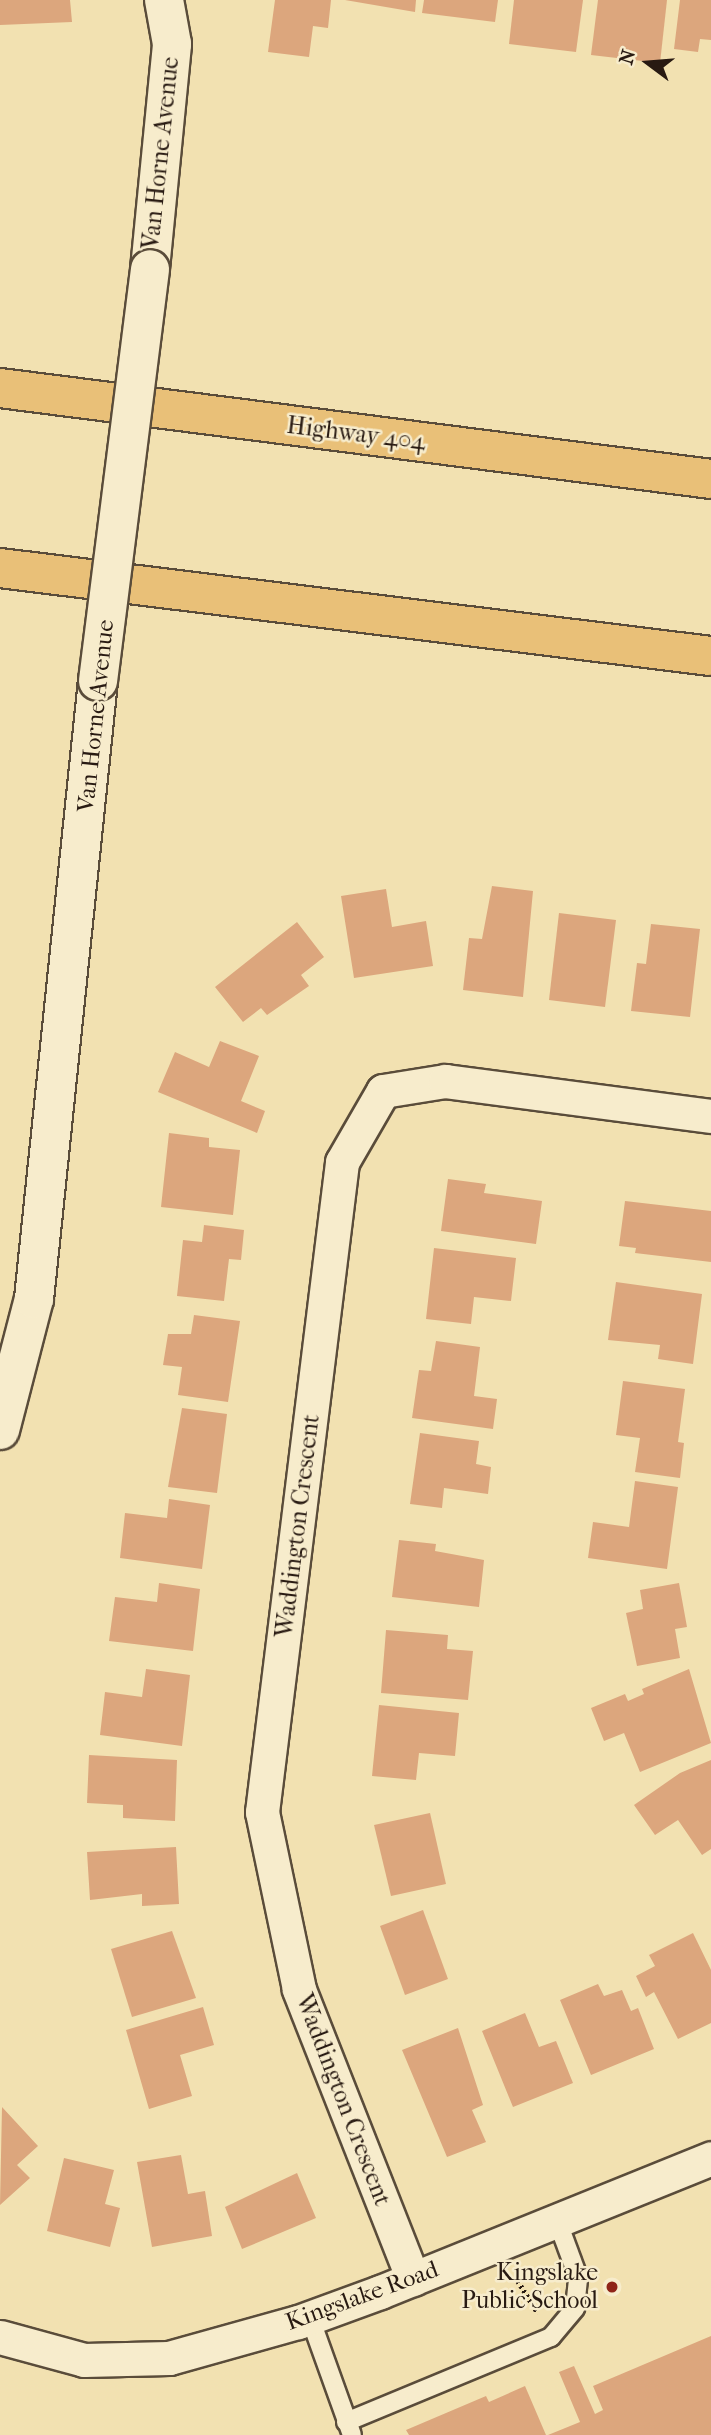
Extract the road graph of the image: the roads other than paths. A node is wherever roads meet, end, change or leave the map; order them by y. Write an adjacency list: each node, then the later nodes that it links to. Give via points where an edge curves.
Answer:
1 (164, 0): 7 (street, Van Horne Avenue, bridge, via 172,44 150,269 98,681 34,1298)
2 (0, 388): 3 (highway, Highway 404)
3 (711, 479)
4 (0, 568): 5 (highway)
5 (711, 656)
6 (711, 1116): 10 (street, Waddington Crescent, via 445,1081 383,1091 342,1162 262,1812 299,1989)
7 (0, 1430)
8 (711, 2158): 9 (street, Kingslake Road)
9 (557, 2220): 10 (street, Kingslake Road); 13 (lane, via 578,2277 575,2308 551,2337)
10 (413, 2279): 11 (street, Kingslake Road)
11 (309, 2315): 12 (street, Kingslake Road, via 169,2358 84,2360); 13 (lane)
12 (0, 2337)
13 (349, 2428)

